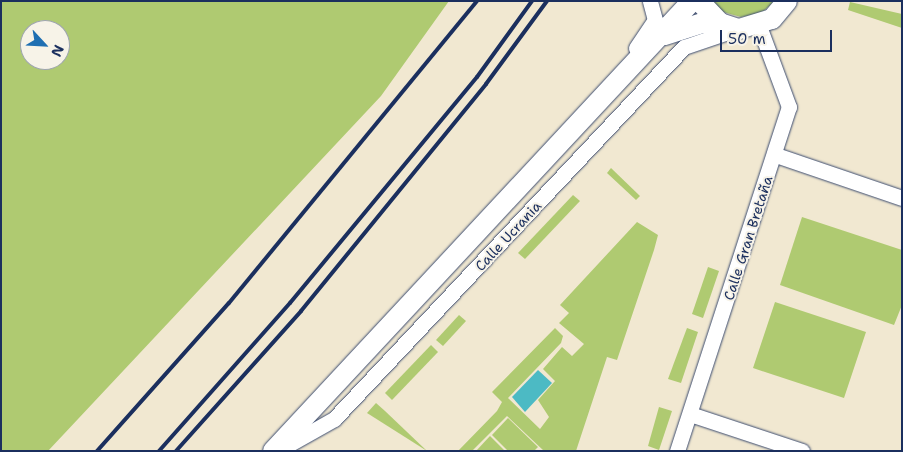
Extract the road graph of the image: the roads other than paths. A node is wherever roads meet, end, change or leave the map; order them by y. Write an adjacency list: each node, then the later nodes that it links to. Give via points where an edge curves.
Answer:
1 (650, 1): 9 (street, via 654,20 647,37 616,69)
2 (692, 1): 8 (main road, Calle Ucrania)
3 (699, 1): 5 (main road)
4 (787, 4): 6 (main road)
5 (720, 23): 7 (main road); 8 (main road, Calle Ucrania, via 703,23)
6 (759, 26): 7 (main road); 10 (street, Calle Gran Bretaña, via 789,108)
7 (739, 29): 14 (street, Calle Ucrania, via 684,47 334,419)
8 (665, 35): 9 (main road, Calle Ucrania)
9 (595, 110): 13 (main road, Calle Ucrania)
10 (776, 155): 11 (street); 12 (street, Calle Gran Bretaña)
11 (902, 198)
12 (690, 414): 15 (street, Calle Gran Bretaña); 16 (street)
13 (273, 451)
14 (278, 451)
15 (677, 451)
16 (802, 451)

